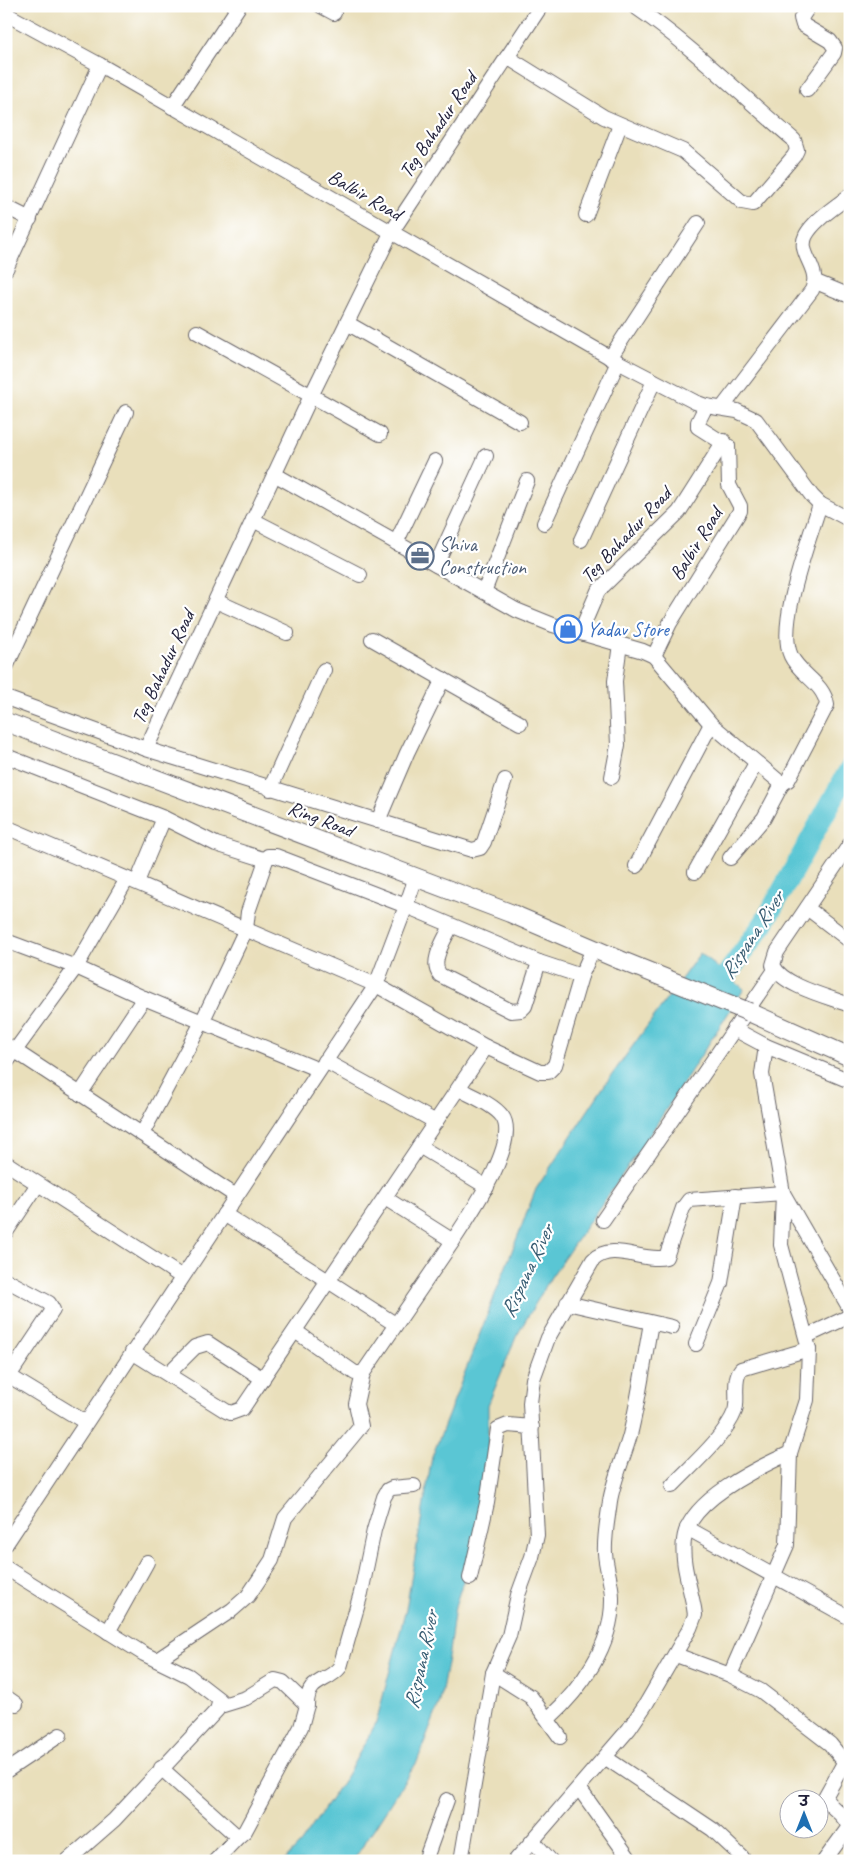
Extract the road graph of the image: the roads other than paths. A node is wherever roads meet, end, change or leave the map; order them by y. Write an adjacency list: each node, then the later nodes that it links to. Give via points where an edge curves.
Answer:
1 (239, 6): 11 (street)
2 (321, 6): 6 (street)
3 (541, 6): 8 (street, Teg Bahadur Road)
4 (634, 6): 12 (street, via 690,48 794,140 797,150 758,199 747,204 683,151)
5 (808, 6): 10 (street, via 802,18 803,25 830,41 835,48)
6 (334, 13)
7 (6, 14): 9 (street, Balbir Road)
8 (507, 57): 12 (street); 18 (street, Teg Bahadur Road)
9 (100, 65): 11 (street, Balbir Road); 16 (street)
10 (807, 90)
11 (172, 107): 18 (street, Balbir Road)
12 (620, 125): 15 (street)
13 (850, 195): 20 (street, via 814,226 804,240)
14 (6, 207): 16 (street)
15 (586, 215)
16 (30, 219): 19 (street)
17 (698, 224): 24 (street)
18 (391, 233): 22 (street, Teg Bahadur Road); 24 (street, Balbir Road)
19 (6, 269)
20 (816, 282): 21 (street); 28 (street)
21 (850, 296)
22 (347, 323): 26 (street, Teg Bahadur Road); 30 (street)
23 (197, 332): 26 (street)
24 (614, 360): 25 (street, Balbir Road); 40 (street)
25 (654, 381): 27 (street, Balbir Road); 41 (street)
26 (311, 396): 31 (street); 35 (street, Teg Bahadur Road)
27 (706, 406): 28 (street, Balbir Road); 32 (street, via 698,427)
28 (722, 408): 37 (street, Balbir Road, via 756,420)
29 (126, 412): 52 (street)
30 (520, 422)
31 (380, 434)
32 (724, 442): 48 (street, Teg Bahadur Road, via 679,512 598,591); 51 (street, Balbir Road, via 729,452 729,485 740,506 738,517 670,623)
33 (486, 456): 43 (street)
34 (435, 461): 42 (street)
35 (274, 474): 38 (street, Teg Bahadur Road); 42 (street)
36 (527, 481): 45 (street)
37 (820, 504): 39 (street, Balbir Road); 64 (street, via 786,631 791,656 823,692 826,705 788,780)
38 (254, 520): 44 (street); 46 (street, Teg Bahadur Road)
39 (850, 520)
40 (544, 523)
41 (581, 540)
42 (396, 543): 43 (street)
43 (436, 565): 45 (street)
44 (360, 575)
45 (484, 592): 48 (street, via 533,618)
46 (216, 601): 47 (street, Teg Bahadur Road); 59 (street, Teg Bahadur Road)
47 (287, 632)
48 (580, 633): 50 (street)
49 (372, 638): 54 (street)
50 (620, 644): 51 (street); 62 (street, via 615,680 618,745)
51 (654, 656): 57 (street)
52 (6, 667)
53 (324, 670): 65 (street)
54 (443, 679): 56 (street); 67 (street)
55 (6, 698): 59 (street)
56 (520, 723)
57 (711, 724): 61 (street); 72 (street)
58 (7, 725): 74 (street, Ring Road)
59 (146, 749): 65 (street)
60 (6, 756): 66 (street)
61 (756, 763): 64 (street); 73 (street)
62 (612, 777)
63 (505, 780): 67 (street, via 480,848 465,849)
64 (780, 783): 70 (street, via 764,818)
65 (270, 789): 67 (street)
66 (164, 818): 71 (street, via 216,844); 75 (street)
67 (378, 821)
68 (6, 827): 75 (street)
69 (850, 844): 77 (street)
70 (730, 858)
71 (266, 860): 76 (street, via 268,856 276,856); 79 (street, via 248,912)
72 (636, 866)
73 (695, 872)
74 (416, 877): 76 (street); 82 (street, Ring Road)
75 (132, 881): 79 (street); 84 (street)
76 (406, 906): 78 (street); 87 (street)
77 (807, 908): 81 (street); 85 (street, via 773,959)
78 (451, 926): 83 (street); 83 (street, via 436,959 436,971 511,1010 525,1006)
79 (246, 928): 87 (street); 90 (street)
80 (6, 941): 84 (street)
81 (850, 941)
82 (593, 949): 86 (street); 95 (street, Ring Road, bridge)
83 (539, 962): 86 (street)
84 (76, 967): 88 (street); 94 (street)
85 (775, 970): 89 (street, via 806,989); 91 (street)
86 (581, 976): 93 (street, via 555,1065 548,1072 533,1070)
87 (376, 985): 93 (street); 97 (street)
88 (144, 998): 90 (street); 100 (street)
89 (850, 1005)
90 (202, 1022): 97 (street); 102 (street)
91 (734, 1029): 92 (street); 112 (street)
92 (766, 1046): 98 (street); 107 (street, via 763,1080)
93 (486, 1047): 99 (street)
94 (11, 1048): 96 (street); 100 (street)
95 (850, 1057)
96 (6, 1063)
97 (322, 1066): 101 (street); 108 (street)
98 (850, 1081)
99 (459, 1089): 101 (street); 106 (street, via 498,1111 506,1125 506,1140)
100 (80, 1094): 102 (street)
101 (436, 1122): 103 (street)
102 (142, 1134): 108 (street)
103 (419, 1146): 106 (street); 110 (street)
104 (6, 1163): 105 (street)
105 (38, 1184): 113 (street); 115 (street)
106 (487, 1187): 114 (street)
107 (783, 1193): 109 (street); 119 (street); 125 (street, via 782,1245)
108 (236, 1196): 111 (street)
109 (735, 1196): 118 (street, via 689,1200 683,1208 666,1257 611,1252 597,1256); 126 (street, via 720,1283)
110 (385, 1198): 114 (street); 117 (street)
111 (224, 1214): 115 (street); 117 (street)
112 (604, 1220)
113 (6, 1232)
114 (453, 1241): 122 (street)
115 (182, 1278): 127 (street)
116 (6, 1280): 130 (street, via 49,1303 53,1310)
117 (328, 1282): 122 (street); 124 (street)
118 (567, 1303): 121 (street); 133 (street, via 548,1338 533,1379 530,1392)
119 (850, 1309)
120 (850, 1316): 125 (street)
121 (651, 1323): 123 (street); 151 (street, via 630,1435 612,1490 606,1525 605,1555 612,1600 609,1624 584,1678)
122 (395, 1324): 129 (street)
123 (672, 1327)
124 (296, 1331): 129 (street, via 355,1374); 131 (street)
125 (808, 1343): 134 (street, via 806,1400); 136 (street, via 741,1369 732,1417)
126 (696, 1344)
127 (132, 1352): 128 (street); 132 (street)
128 (168, 1374): 131 (street, via 195,1347 208,1343); 131 (street, via 231,1414 242,1409)
129 (363, 1374): 146 (street, via 356,1404 361,1426 285,1518 272,1560 248,1596)
130 (8, 1375): 132 (street)
131 (263, 1378)
132 (85, 1422): 138 (street)
133 (532, 1427): 142 (street, via 508,1425 498,1430 487,1503); 147 (street, via 537,1535 509,1636)
134 (790, 1453): 137 (street, via 712,1497 691,1518); 141 (street, via 787,1545)
135 (414, 1486): 149 (street, via 392,1488 386,1492 340,1667 312,1687)
136 (672, 1486)
137 (687, 1528): 141 (street); 145 (street, via 683,1552 695,1616)
138 (6, 1544)
139 (148, 1562): 144 (street)
140 (6, 1568): 144 (street)
141 (774, 1575): 143 (street); 148 (street)
142 (470, 1578)
143 (850, 1618)
144 (108, 1632): 146 (street)
145 (676, 1655): 148 (street); 154 (street, via 639,1715)
146 (157, 1660): 150 (street, via 196,1681 217,1697)
147 (493, 1673): 151 (street, via 530,1697); 166 (street)
148 (730, 1675): 155 (street, via 778,1703 830,1744)
149 (307, 1705): 150 (street, via 283,1682 275,1680 246,1698); 160 (street, via 301,1727 251,1821)
150 (220, 1706): 156 (street)
151 (548, 1719): 153 (street)
152 (60, 1735): 157 (street)
153 (560, 1737)
154 (606, 1758): 158 (street); 162 (street, via 712,1829)
155 (847, 1766): 170 (street, via 825,1797 846,1821 848,1828)
156 (161, 1768): 160 (street); 163 (street, via 114,1820)
157 (6, 1771)
158 (579, 1788): 161 (street); 169 (street)
159 (447, 1800): 165 (street)
160 (238, 1837): 164 (street)
161 (533, 1841): 167 (street); 168 (street)
162 (742, 1857)
163 (67, 1861)
164 (215, 1861)
165 (425, 1861)
166 (460, 1861)
167 (515, 1861)
168 (551, 1861)
169 (631, 1861)
170 (824, 1861)

